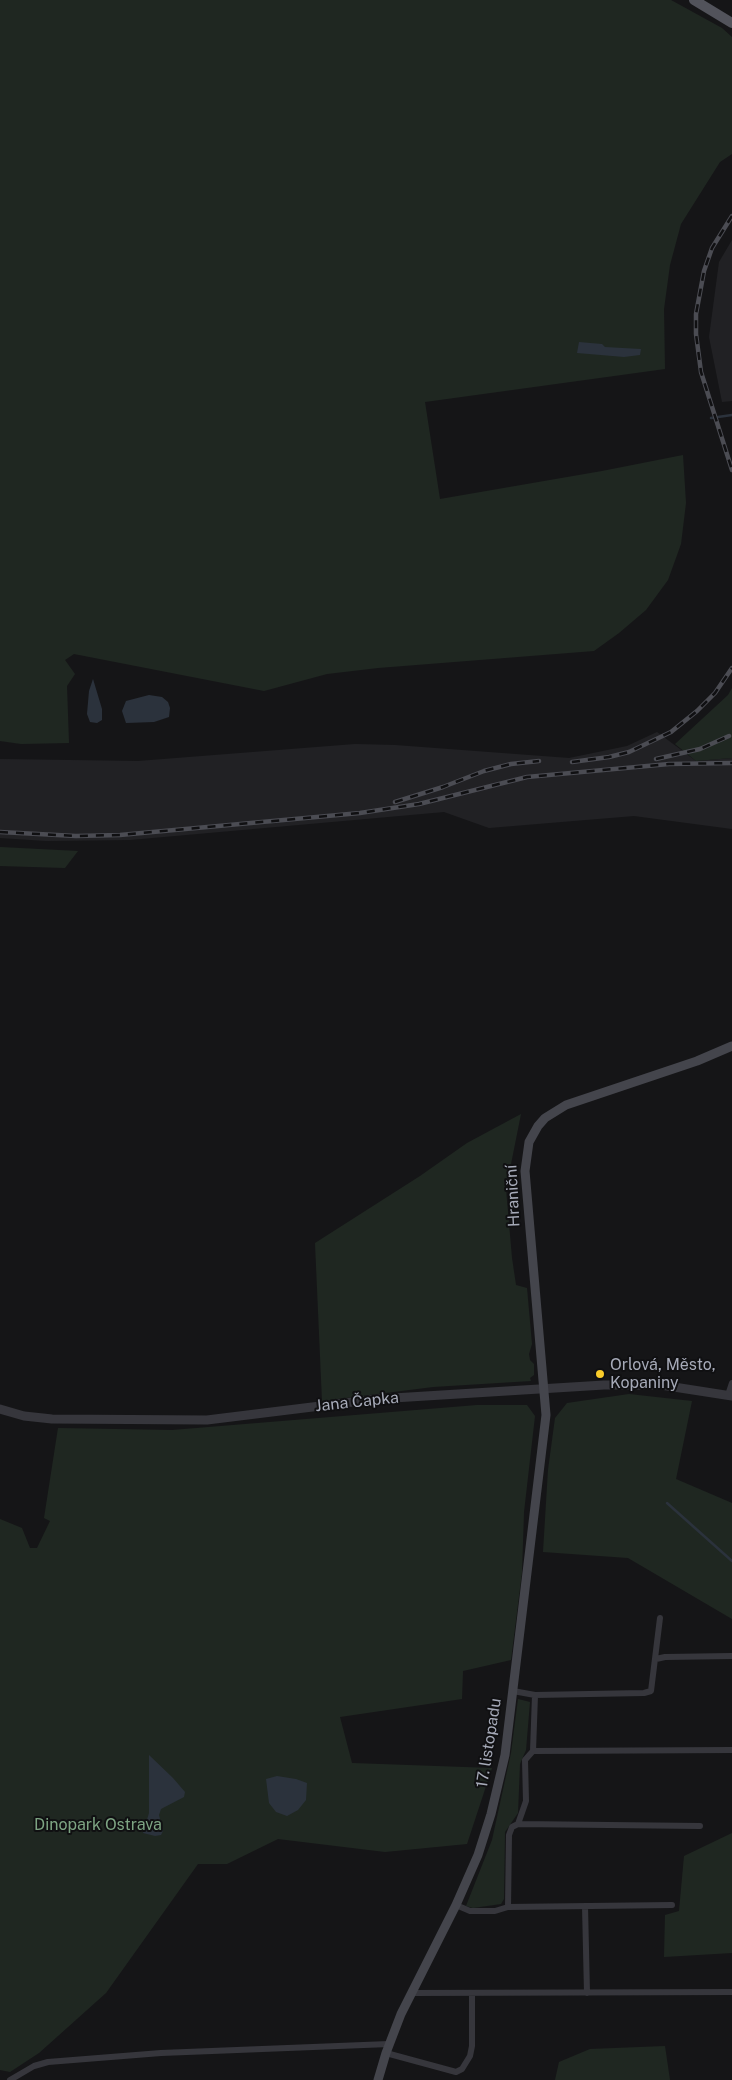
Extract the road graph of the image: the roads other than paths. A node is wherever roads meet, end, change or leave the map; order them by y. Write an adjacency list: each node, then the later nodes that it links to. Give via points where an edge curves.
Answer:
1 (694, 0): 2 (main road)
2 (732, 23)
3 (732, 1046): 5 (main road, Hraniční, via 566,1105 545,1118 533,1134 525,1171)
4 (732, 1383): 6 (street)
5 (545, 1389): 6 (street, Jana Čapka, via 661,1385); 7 (street, Jana Čapka, via 377,1399 207,1420 52,1419); 11 (main road, 17. listopadu, via 546,1415)
6 (730, 1396)
7 (0, 1409)
8 (660, 1618): 10 (street)
9 (732, 1656): 10 (street)
10 (656, 1659): 12 (street, via 651,1691)
11 (513, 1691): 12 (street); 17 (main road, 17. listopadu, via 505,1755 492,1814)
12 (535, 1694): 13 (street)
13 (533, 1750): 14 (street); 15 (street, via 526,1760 526,1801)
14 (732, 1750)
15 (518, 1824): 16 (street); 20 (street, via 512,1827 509,1835)
16 (700, 1826)
17 (456, 1905): 20 (street, via 470,1911 495,1911); 24 (main road, 17. listopadu)
18 (672, 1905): 19 (street)
19 (585, 1906): 20 (street); 23 (street)
20 (508, 1907)
21 (732, 1992): 23 (street)
22 (472, 1993): 23 (street); 24 (street); 26 (street, via 472,2046 462,2069 456,2072)
23 (587, 1993)
24 (411, 1994): 25 (main road, 17. listopadu)
25 (389, 2044): 26 (main road, 17. listopadu); 27 (street, via 48,2062)
26 (386, 2053): 28 (main road, 17. listopadu)
27 (10, 2080)
28 (378, 2080)

